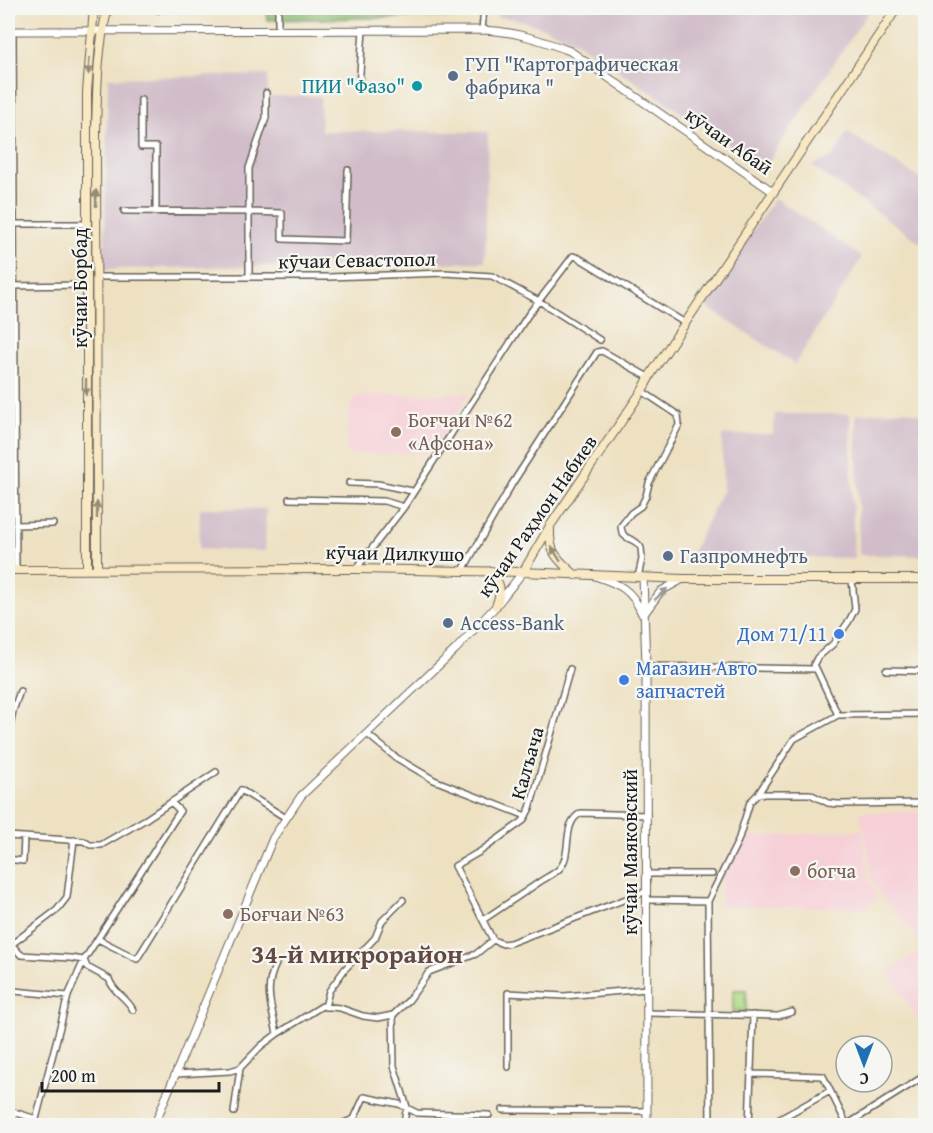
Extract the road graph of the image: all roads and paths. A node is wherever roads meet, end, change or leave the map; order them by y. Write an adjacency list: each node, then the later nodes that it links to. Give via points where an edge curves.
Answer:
1 (94, 8): 6 (main road, кӯчаи Борбад)
2 (108, 8): 7 (main road, кӯчаи Борбад)
3 (278, 8): 8 (street)
4 (484, 8): 10 (street)
5 (897, 8): 16 (main road, кӯчаи Раҳмон Набиев)
6 (91, 29): 7 (street, кӯчаи Абаӣ); 11 (street, кӯчаи Абаӣ); 22 (main road, кӯчаи Борбад, one-way to 22)
7 (102, 30): 8 (street, кӯчаи Абаӣ); 24 (main road, кӯчаи Борбад, one-way to 7, via 96,132)
8 (278, 30): 9 (street, кӯчаи Абаӣ)
9 (363, 30): 10 (street, кӯчаи Абаӣ); 12 (street)
10 (482, 30): 16 (street, кӯчаи Абаӣ, via 534,37 570,51)
11 (10, 31): 21 (street)
12 (360, 87)
13 (266, 93): 19 (street, via 266,118 249,168)
14 (141, 100): 18 (street, via 141,147 156,147)
15 (348, 170): 19 (street, via 346,241 282,239 282,213)
16 (772, 192): 29 (main road, кӯчаи Раҳмон Набиев)
17 (124, 211): 18 (street)
18 (156, 212): 19 (street)
19 (249, 212): 23 (street)
20 (8, 224): 21 (street)
21 (15, 224): 22 (street); 27 (street)
22 (86, 224): 25 (main road, кӯчаи Борбад)
23 (249, 275): 24 (street, кӯчаи Севастопол); 28 (street, кӯчаи Севастопол, via 492,276)
24 (96, 277): 43 (main road, кӯчаи Борбад, one-way to 24)
25 (86, 285): 27 (street); 42 (main road, кӯчаи Борбад, one-way to 42)
26 (8, 286): 27 (street)
27 (15, 286): 37 (street)
28 (539, 301): 29 (street, via 573,256); 30 (street, кӯчаи Севастопол); 34 (street)
29 (685, 323): 31 (main road, кӯчаи Раҳмон Набиев)
30 (600, 340)
31 (650, 378): 32 (main road, кӯчаи Раҳмон Набиев); 46 (street, via 602,351 597,352 512,484)
32 (642, 392): 41 (main road, кӯчаи Раҳмон Набиев); 51 (street, via 678,415 679,425 641,506 621,526 625,538 642,548)
33 (349, 483): 34 (street)
34 (412, 491): 38 (street)
35 (289, 499): 38 (street, via 384,501)
36 (8, 501): 37 (street)
37 (15, 501): 40 (street)
38 (404, 507): 44 (street)
39 (53, 524): 40 (street)
40 (15, 525): 45 (street)
41 (550, 526): 48 (main road, кӯчаи Раҳмон Набиев); 49 (main road, one-way to 41, via 552,550)
42 (87, 569): 43 (main road, кӯчаи Дилкушо); 45 (main road, кӯчаи Дилкушо)
43 (97, 569): 44 (main road, кӯчаи Дилкушо)
44 (356, 569): 46 (main road, кӯчаи Дилкушо)
45 (12, 570)
46 (463, 570): 47 (main road, кӯчаи Дилкушо)
47 (491, 571): 48 (main road, кӯчаи Дилкушо); 55 (main road, via 501,586)
48 (523, 572): 49 (main road, кӯчаи Дилкушо); 55 (street, кӯчаи Раҳмон Набиев)
49 (575, 575): 50 (main road, кӯчаи Дилкушо)
50 (593, 576): 51 (main road, кӯчаи Дилкушо); 56 (street, via 629,592)
51 (641, 577): 52 (main road, кӯчаи Дилкушо); 56 (street, кӯчаи Маяковский)
52 (683, 579): 54 (main road, кӯчаи Дилкушо); 56 (street, one-way to 52, via 661,591)
53 (926, 579): 54 (main road, кӯчаи Дилкушо)
54 (852, 580): 59 (street, via 855,609 833,644 817,658)
55 (496, 606): 65 (street, кӯчаи Раҳмон Набиев)
56 (644, 616): 57 (street, кӯчаи Маяковский)
57 (646, 666): 59 (street); 71 (street, кӯчаи Маяковский)
58 (570, 669): 72 (street, Калъача)
59 (816, 669): 64 (street)
60 (886, 670): 61 (street)
61 (926, 671)
62 (20, 691): 66 (street)
63 (926, 714): 64 (street)
64 (838, 715): 68 (street, via 794,739)
65 (367, 734): 72 (street, via 395,757 434,780); 73 (street, кӯчаи Раҳмон Набиев, via 301,796)
66 (8, 736)
67 (216, 772): 69 (street)
68 (758, 794): 70 (street, via 810,794 838,804); 83 (street, via 750,802 738,841)
69 (171, 802): 76 (street, via 101,845); 85 (street, via 180,811)
70 (926, 803)
71 (647, 815): 79 (street, кӯчаи Маяковский); 84 (street, via 580,813 573,818 560,868)
72 (526, 816): 84 (street, Калъача, via 506,834 455,866)
73 (286, 818): 85 (street, via 241,790 137,959); 103 (street, кӯчаи Раҳмон Набиев, via 273,838)
74 (8, 836): 75 (street)
75 (24, 837): 76 (street); 77 (street, via 23,861)
76 (74, 840): 87 (street, via 67,897 57,910)
77 (8, 859)
78 (711, 873): 79 (street)
79 (647, 874): 80 (street, кӯчаи Маяковский)
80 (647, 891): 82 (street, кӯчаи Маяковский); 86 (street, via 510,943)
81 (403, 900): 93 (street, via 382,921 375,938 345,969 329,991)
82 (647, 900): 83 (street); 90 (street, кӯчаи Маяковский)
83 (708, 901): 97 (street)
84 (483, 920): 86 (street, Калъача)
85 (98, 939): 88 (street)
86 (493, 940): 98 (street, via 476,954 429,972)
87 (10, 946): 88 (street, via 21,955)
88 (84, 960): 92 (street); 94 (street, via 87,967 109,979 112,988 128,1000)
89 (276, 964): 100 (street, via 268,988)
90 (647, 989): 96 (street, кӯчаи Маяковский); 101 (street, via 564,996 508,993)
91 (14, 991): 92 (street)
92 (68, 996): 113 (street, via 36,1119 14,1113)
93 (325, 1007): 98 (street, via 378,1018); 100 (street)
94 (133, 1010)
95 (792, 1012): 99 (street)
96 (647, 1013): 97 (street); 109 (street, кӯчаи Маяковский)
97 (709, 1014): 99 (street); 118 (street)
98 (393, 1015): 107 (street, via 394,1066)
99 (753, 1015): 104 (street)
100 (277, 1034): 102 (street)
101 (508, 1067)
102 (240, 1068): 103 (street); 110 (street)
103 (176, 1074): 114 (street, кӯчаи Раҳмон Набиев)
104 (751, 1074): 106 (street, via 823,1076); 119 (street)
105 (926, 1075): 120 (street)
106 (830, 1091): 112 (street); 120 (street)
107 (407, 1107): 111 (street, via 417,1113); 115 (street, via 364,1097 354,1119); 116 (street)
108 (503, 1110): 109 (street)
109 (647, 1111): 117 (street, кӯчаи Маяковский)
110 (234, 1112)
111 (489, 1115)
112 (771, 1124)
113 (8, 1125)
114 (154, 1125)
115 (344, 1125)
116 (403, 1125)
117 (647, 1125)
118 (710, 1125)
119 (749, 1125)
120 (846, 1125)

